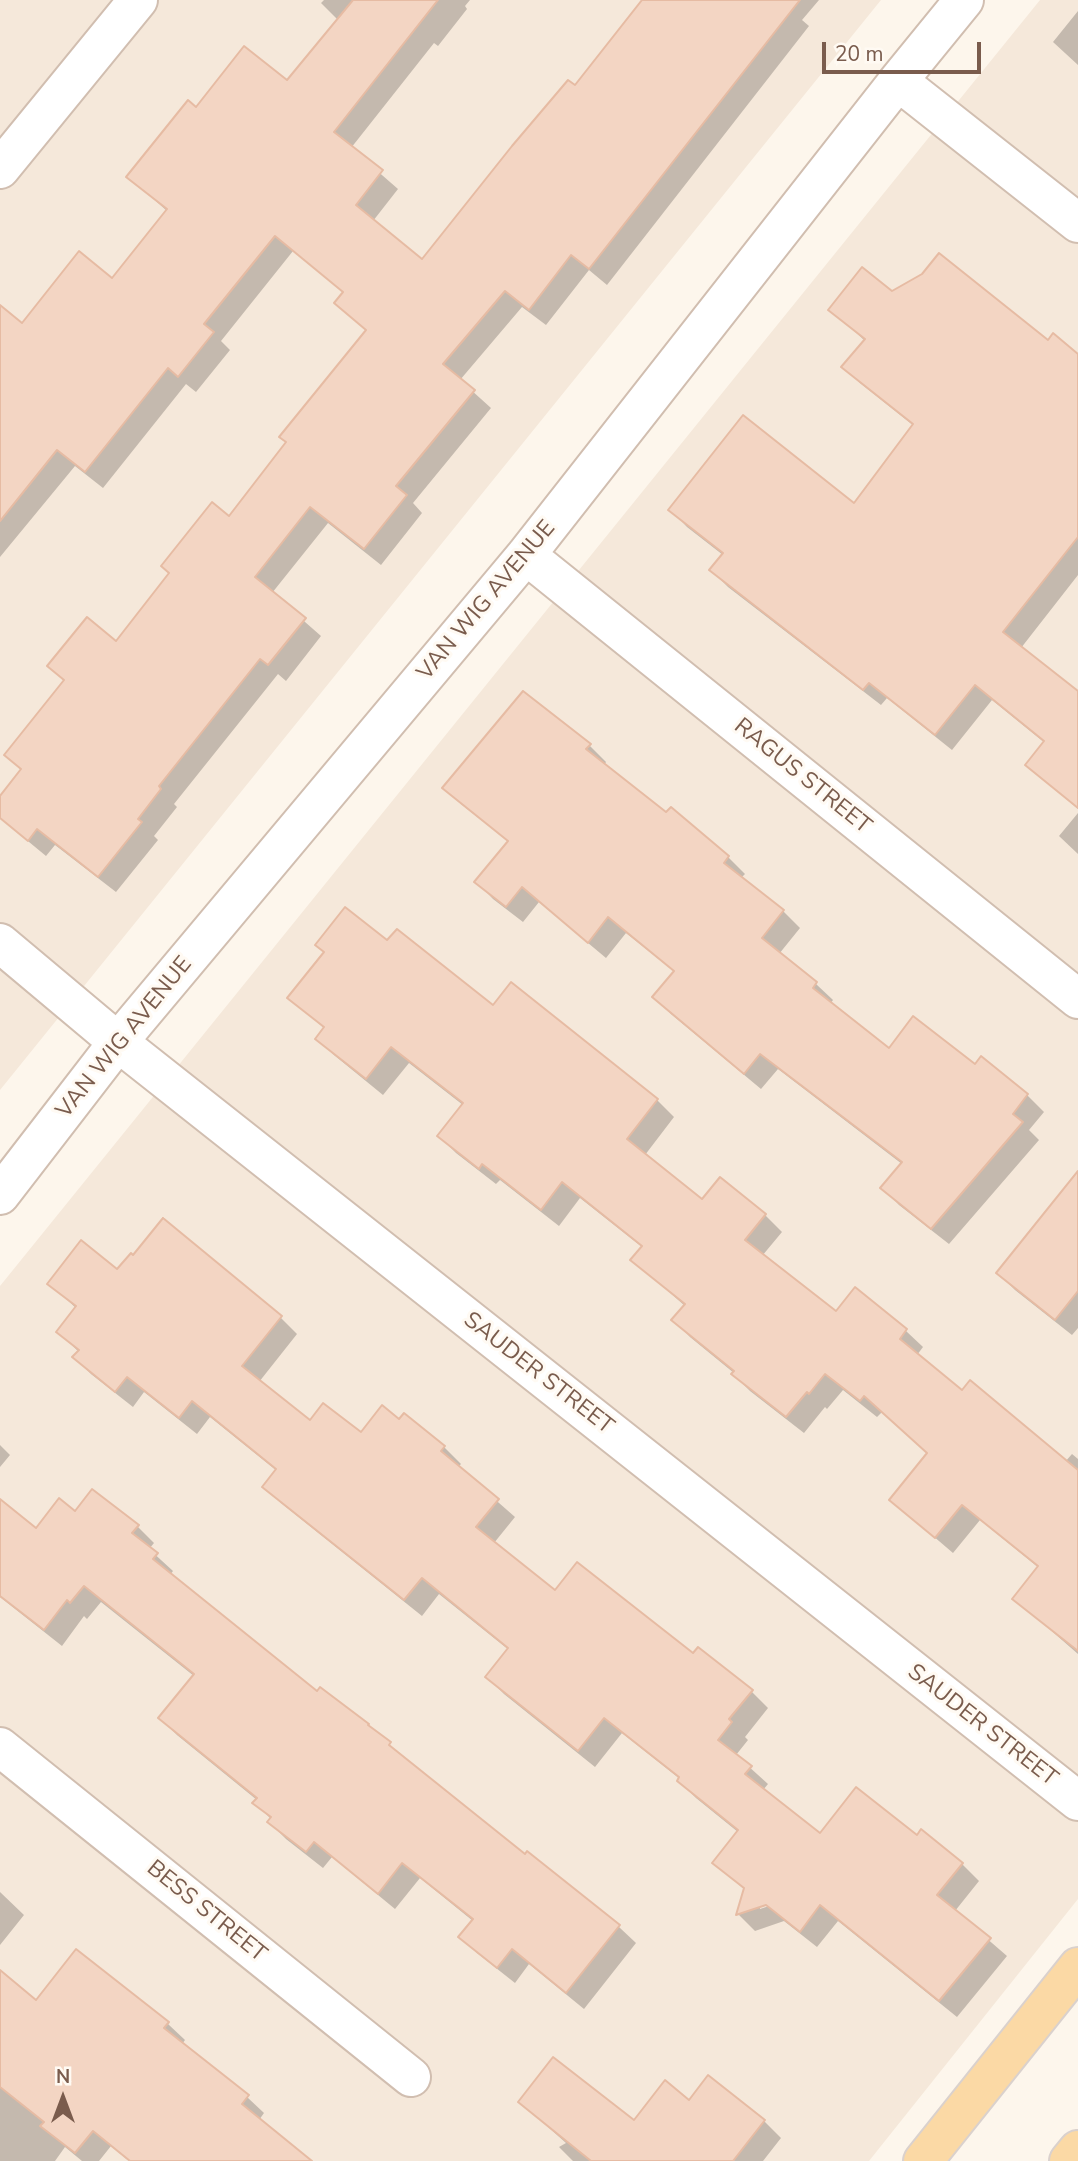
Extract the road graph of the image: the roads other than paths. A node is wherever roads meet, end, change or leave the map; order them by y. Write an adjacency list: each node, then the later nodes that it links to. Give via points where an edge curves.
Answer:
1 (138, 0): 4 (street)
2 (964, 0): 3 (street, VAN WIG AVENUE)
3 (898, 81): 5 (street); 6 (street, VAN WIG AVENUE)
4 (0, 169)
5 (1078, 223)
6 (526, 555): 8 (street, RAGUS STREET); 9 (street, VAN WIG AVENUE)
7 (0, 943): 9 (street, SAUDER STREET)
8 (1078, 999)
9 (118, 1042): 10 (street, VAN WIG AVENUE); 12 (street, SAUDER STREET)
10 (0, 1195)
11 (0, 1747): 14 (street, BESS STREET)
12 (1078, 1801)
13 (1078, 1967): 16 (main road)
14 (411, 2077)
15 (1078, 2150): 17 (main road)
16 (923, 2161)
17 (1069, 2161)

